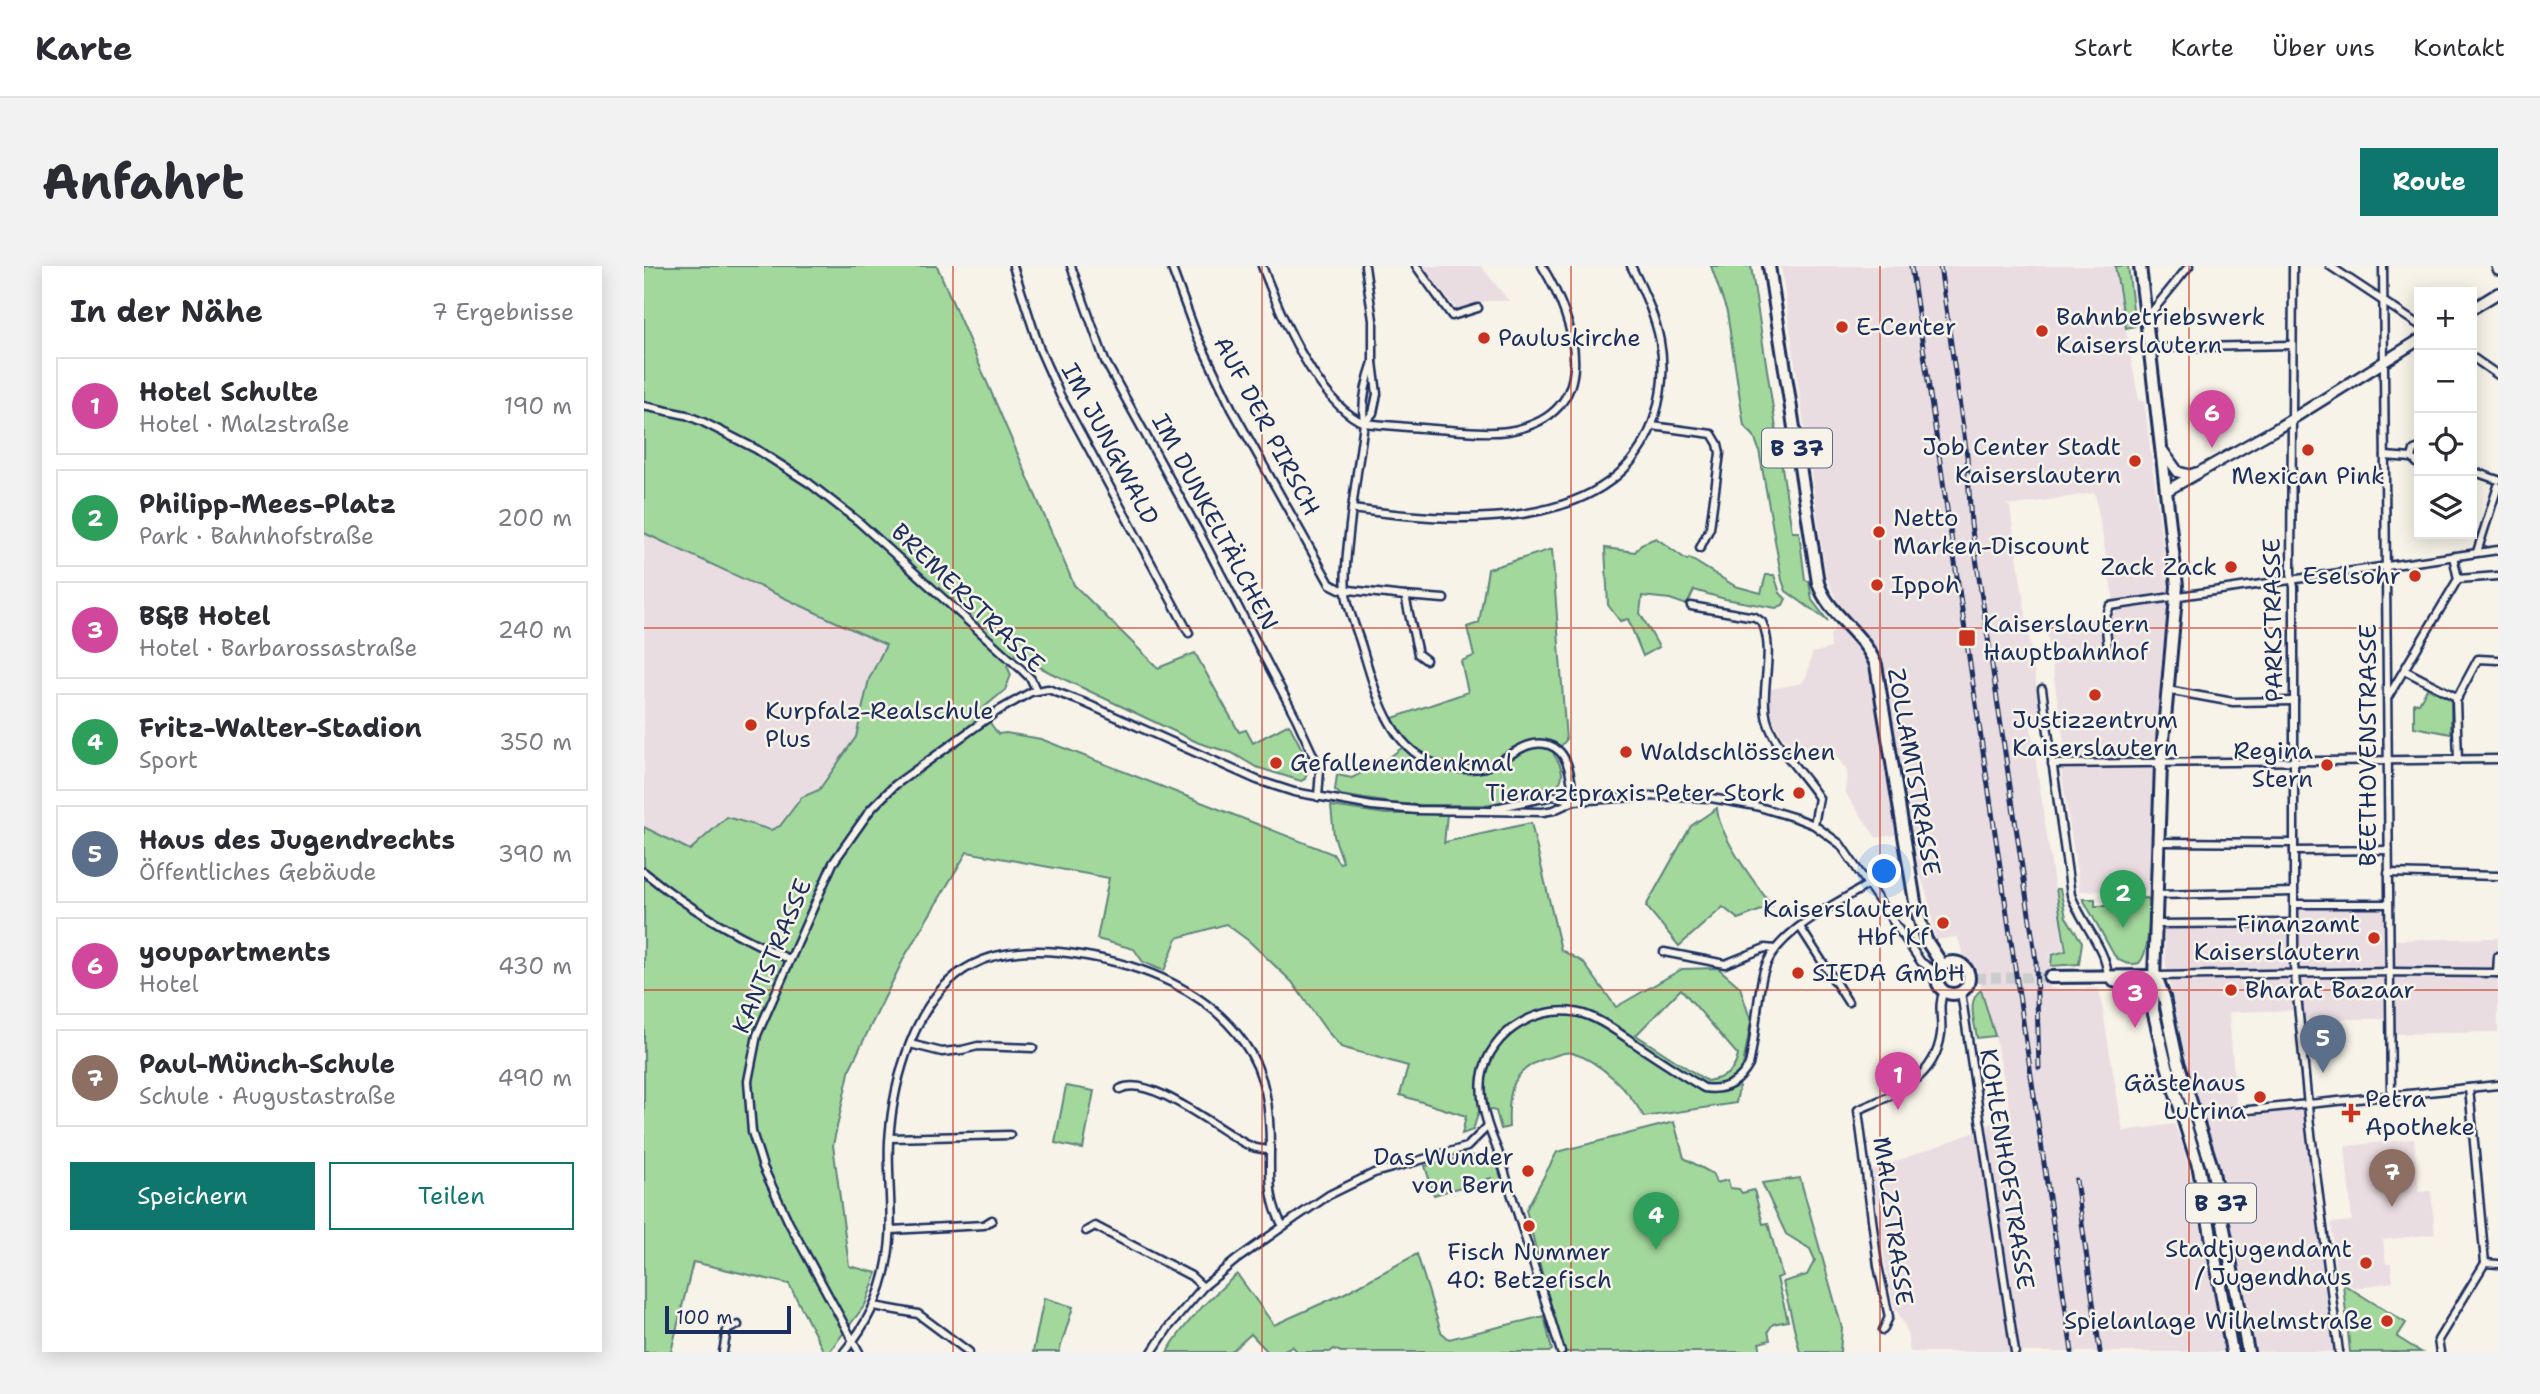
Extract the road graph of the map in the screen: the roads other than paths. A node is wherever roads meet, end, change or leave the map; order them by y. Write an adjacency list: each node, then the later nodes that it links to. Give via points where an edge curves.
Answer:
1 (1013, 266): 55 (street, IM JUNGWALD, via 1060,396)
2 (1071, 266): 72 (street, IM DUNKELTÄLCHEN, via 1105,361 1296,718 1320,770)
3 (1171, 266): 50 (street, AUF DER PIRSCH, via 1196,334 1233,409 1330,584)
4 (1262, 266): 30 (street, via 1287,329 1304,357 1344,411)
5 (1365, 266): 26 (street)
6 (1416, 266): 18 (street, via 1452,316)
7 (1542, 266): 30 (street, via 1569,320 1575,356 1568,389 1548,415 1532,425 1497,432)
8 (1632, 266): 31 (street, via 1661,339 1662,388)
9 (1769, 266): 95 (main road, ZOLLAMTSTRASSE / B 37, via 1818,583 1828,603 1866,644 1875,664 1916,908)
10 (2140, 266): 19 (main road, B 37)
11 (2189, 266): 19 (street)
12 (2293, 266): 22 (street, PARKSTRASSE)
13 (2330, 266): 16 (street)
14 (2383, 266): 16 (street, BEETHOVENSTRASSE)
15 (2498, 293): 17 (street)
16 (2384, 301): 20 (street); 24 (street, BEETHOVENSTRASSE)
17 (2477, 306)
18 (1478, 308)
19 (2146, 319): 23 (main road, B 37)
20 (2414, 322)
21 (2414, 343): 24 (street)
22 (2292, 345): 23 (street); 29 (street, PARKSTRASSE)
23 (2150, 348): 32 (main road, B 37)
24 (2384, 360): 29 (street); 34 (street, BEETHOVENSTRASSE)
25 (2477, 360): 27 (street)
26 (1373, 362): 30 (street, via 1366,381); 30 (street, via 1377,394 1373,413)
27 (2498, 375)
28 (644, 406): 61 (street, BREMERSTRASSE, via 686,415 738,440 838,503 1022,670)
29 (2292, 419): 36 (street); 49 (street, PARKSTRASSE)
30 (1364, 423): 41 (street)
31 (1652, 426): 41 (street, via 1640,449 1618,474 1594,490 1552,506 1503,517 1461,519); 42 (street, via 1712,435 1718,444 1710,528)
32 (2161, 447): 36 (street, via 2178,472); 40 (main road, B 37)
33 (2414, 450): 35 (street)
34 (2385, 456): 35 (street); 46 (street, BEETHOVENSTRASSE)
35 (2412, 458)
36 (2205, 471): 40 (street)
37 (2477, 473): 38 (street)
38 (2498, 480)
39 (2498, 486): 44 (street)
40 (2166, 491): 52 (main road, B 37)
41 (1352, 509): 50 (street)
42 (1700, 548)
43 (2498, 550): 44 (street)
44 (2477, 552): 45 (street)
45 (2453, 556): 46 (street); 48 (street)
46 (2387, 566): 49 (street); 64 (street, BEETHOVENSTRASSE)
47 (2498, 576): 48 (street)
48 (2458, 579): 59 (street)
49 (2292, 580): 52 (street); 65 (street, PARKSTRASSE)
50 (1346, 590): 51 (street); 73 (street, via 1374,687 1408,747 1441,766 1457,769 1488,766 1538,743 1553,746 1567,764)
51 (1405, 596): 53 (street); 57 (street, via 1418,654)
52 (2176, 597): 56 (street, via 2110,606 2105,619); 62 (main road, B 37)
53 (1444, 599)
54 (1691, 606): 75 (street, via 1762,622 1767,639 1767,720 1819,798)
55 (1189, 633)
56 (2108, 648)
57 (1426, 660)
58 (2498, 660): 63 (street, via 2478,659)
59 (2404, 670): 63 (street); 64 (street)
60 (2042, 689): 71 (street)
61 (1037, 690): 72 (street, BREMERSTRASSE, via 1048,689 1085,703 1257,780); 94 (street, KANTSTRASSE, via 996,712 895,785 871,808 833,863)
62 (2167, 690): 65 (street, via 2233,702); 70 (main road, B 37)
63 (2458, 698): 69 (street)
64 (2387, 699): 68 (street, BEETHOVENSTRASSE)
65 (2294, 701): 67 (street, PARKSTRASSE)
66 (2498, 759): 69 (street)
67 (2293, 760): 68 (street); 70 (street); 77 (street, PARKSTRASSE)
68 (2388, 760): 69 (street); 78 (street, BEETHOVENSTRASSE)
69 (2458, 760)
70 (2161, 762): 71 (street); 76 (main road, B 37)
71 (2052, 764): 101 (street, via 2071,895 2108,962)
72 (1318, 797): 74 (street, BREMERSTRASSE, via 1417,810)
73 (1574, 801): 74 (street, BREMERSTRASSE, via 1553,796); 74 (street, BREMERSTRASSE, via 1543,812); 75 (street, BREMERSTRASSE, via 1650,796 1726,799)
74 (1490, 810)
75 (1814, 825): 83 (street, BREMERSTRASSE, via 1840,844)
76 (2159, 842): 77 (street); 85 (main road, B 37)
77 (2294, 843): 79 (street, PARKSTRASSE)
78 (2388, 850): 79 (street); 81 (street, BEETHOVENSTRASSE)
79 (2294, 851): 84 (street, PARKSTRASSE)
80 (644, 872): 94 (street, via 714,923)
81 (2388, 873): 82 (street); 87 (street, BEETHOVENSTRASSE)
82 (2498, 876)
83 (1869, 884): 90 (street); 95 (street, BREMERSTRASSE, via 1921,962)
84 (2294, 892): 85 (street); 86 (street, PARKSTRASSE)
85 (2157, 895): 89 (main road, B 37)
86 (2294, 904): 87 (street); 88 (street, PARKSTRASSE)
87 (2388, 904): 96 (street, BEETHOVENSTRASSE)
88 (2294, 923): 89 (street); 98 (street, PARKSTRASSE)
89 (2156, 925): 99 (main road, B 37)
90 (1800, 928): 91 (street); 104 (street)
91 (1775, 948): 92 (street, via 1725,964); 114 (street, via 1763,974 1749,1065 1731,1085 1704,1088 1591,1017 1554,1012 1516,1025 1488,1058 1482,1076)
92 (1664, 952)
93 (2498, 956): 97 (street)
94 (789, 959): 128 (street, KANTSTRASSE, via 753,1050 748,1081 752,1132 789,1223)
95 (1941, 970): 102 (main road, via 1937,981); 103 (main road, via 1952,962 1966,969 1972,978)
96 (2389, 972): 97 (street); 98 (street); 111 (street, BEETHOVENSTRASSE)
97 (2498, 973)
98 (2295, 974): 99 (street); 112 (street, PARKSTRASSE)
99 (2156, 976): 101 (main road, B 37); 105 (main road, B 37); 138 (main road, B 37, via 2217,1188)
100 (2050, 977): 101 (main road, B 37)
101 (2108, 977): 105 (main road, B 37, via 2145,992)
102 (1944, 991): 103 (main road); 127 (street, MALZSTRASSE, via 1941,1035 1930,1065 1913,1084 1858,1110 1889,1317)
103 (1961, 992): 136 (street, KOHLENHOFSTRASSE)
104 (1848, 1002)
105 (2153, 1010): 137 (main road, B 37, via 2199,1169)
106 (911, 1044): 107 (street, via 942,1052 989,1045); 116 (street, via 896,1094); 117 (street, via 937,994 982,961 1048,951 1127,966 1189,992 1236,1032 1251,1052 1266,1091)
107 (1033, 1048)
108 (2498, 1085): 109 (street)
109 (2469, 1088): 111 (street); 122 (street)
110 (1120, 1089): 117 (street, via 1157,1091 1251,1147)
111 (2391, 1096): 112 (street)
112 (2309, 1105): 113 (street); 139 (street, PARKSTRASSE)
113 (2229, 1112)
114 (1487, 1127): 119 (street, via 1467,1147 1361,1178); 135 (street)
115 (1010, 1135): 116 (street)
116 (890, 1138): 120 (street)
117 (1270, 1150): 119 (street, via 1270,1195)
118 (992, 1220): 120 (street, via 984,1225)
119 (1283, 1226): 124 (street)
120 (891, 1230): 125 (street)
121 (1086, 1231): 124 (street, via 1095,1226 1191,1276)
122 (2485, 1263): 123 (street); 129 (street, via 2438,1340)
123 (2498, 1264)
124 (1203, 1287): 134 (street)
125 (874, 1306): 128 (street); 133 (street, via 918,1314)
126 (738, 1325): 130 (street, via 727,1330)
127 (1883, 1330)
128 (853, 1341): 131 (street); 132 (street, KANTSTRASSE)
129 (2439, 1351)
130 (723, 1352)
131 (844, 1352)
132 (859, 1352)
133 (969, 1352)
134 (1152, 1352)
135 (1561, 1352)
136 (2015, 1352)
137 (2232, 1352)
138 (2248, 1352)
139 (2339, 1352)

